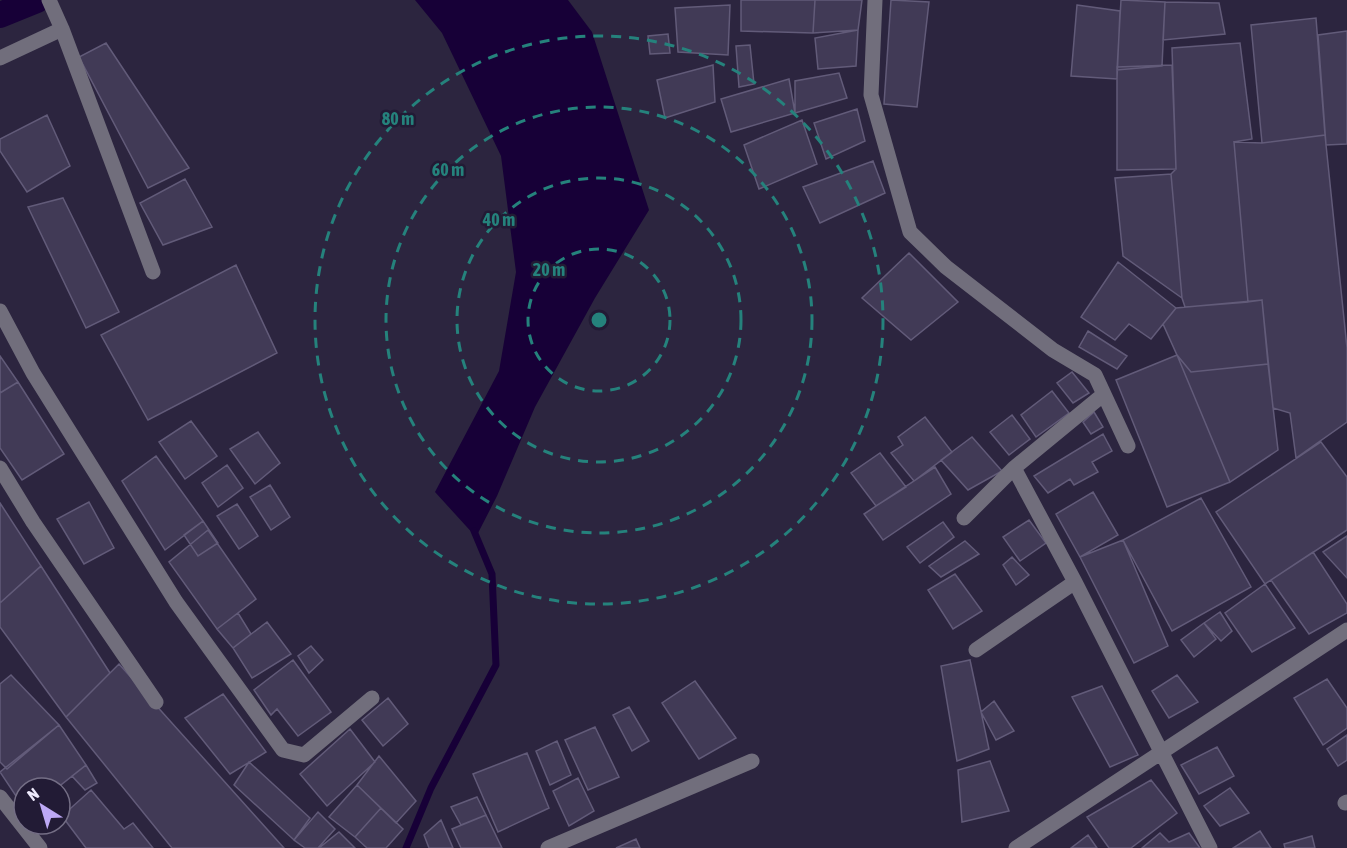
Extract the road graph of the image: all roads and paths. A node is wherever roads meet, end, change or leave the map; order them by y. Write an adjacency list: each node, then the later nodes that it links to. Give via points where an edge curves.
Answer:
1 (49, 0): 3 (street)
2 (875, 0): 7 (street, via 871,94 910,232 955,274 1053,350 1095,375)
3 (62, 29): 4 (street); 5 (street)
4 (0, 58)
5 (153, 272)
6 (0, 311): 15 (street, via 33,373 176,602 284,750 304,755)
7 (1104, 394): 8 (street); 10 (street)
8 (1128, 446)
9 (0, 468): 16 (street)
10 (1014, 468): 11 (street); 12 (street)
11 (964, 518)
12 (1076, 582): 14 (street); 17 (street)
13 (1347, 630): 17 (street)
14 (976, 650)
15 (372, 698)
16 (156, 702)
17 (1162, 750): 22 (street); 23 (street)
18 (752, 761): 21 (street)
19 (0, 797): 20 (street)
20 (40, 848)
21 (548, 848)
22 (1016, 848)
23 (1210, 848)

